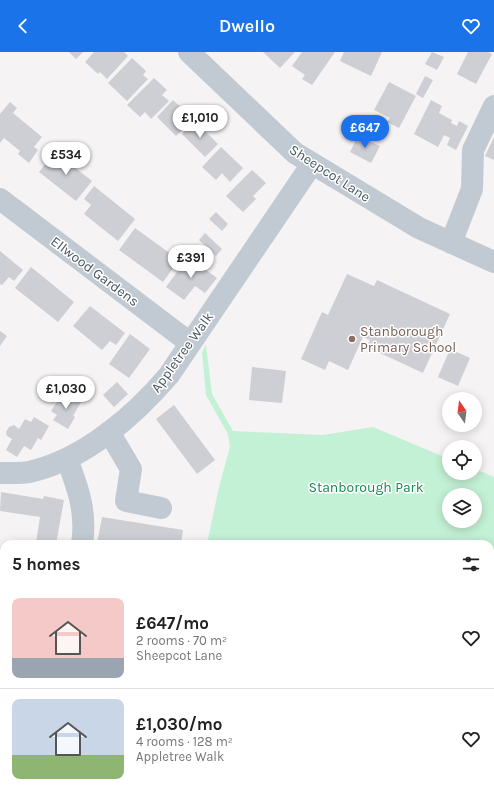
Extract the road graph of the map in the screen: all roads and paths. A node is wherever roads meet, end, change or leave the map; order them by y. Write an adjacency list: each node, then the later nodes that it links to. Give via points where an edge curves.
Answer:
1 (189, 52): 3 (street, Sheepcot Lane, via 296,153)
2 (494, 106): 5 (street, via 472,150 472,189)
3 (312, 164): 5 (street, Sheepcot Lane, via 419,228); 7 (street, Appletree Walk)
4 (0, 199): 7 (street, Ellwood Gardens)
5 (451, 243): 6 (street, Sheepcot Lane)
6 (494, 262)
7 (190, 343): 8 (street, Appletree Walk, via 152,395)
8 (109, 432): 9 (street, Appletree Walk); 11 (street, via 131,469 126,501)
9 (67, 459): 10 (street, Appletree Walk, via 33,471); 12 (street, via 82,500)
10 (0, 473)
11 (161, 508)
12 (83, 540)

